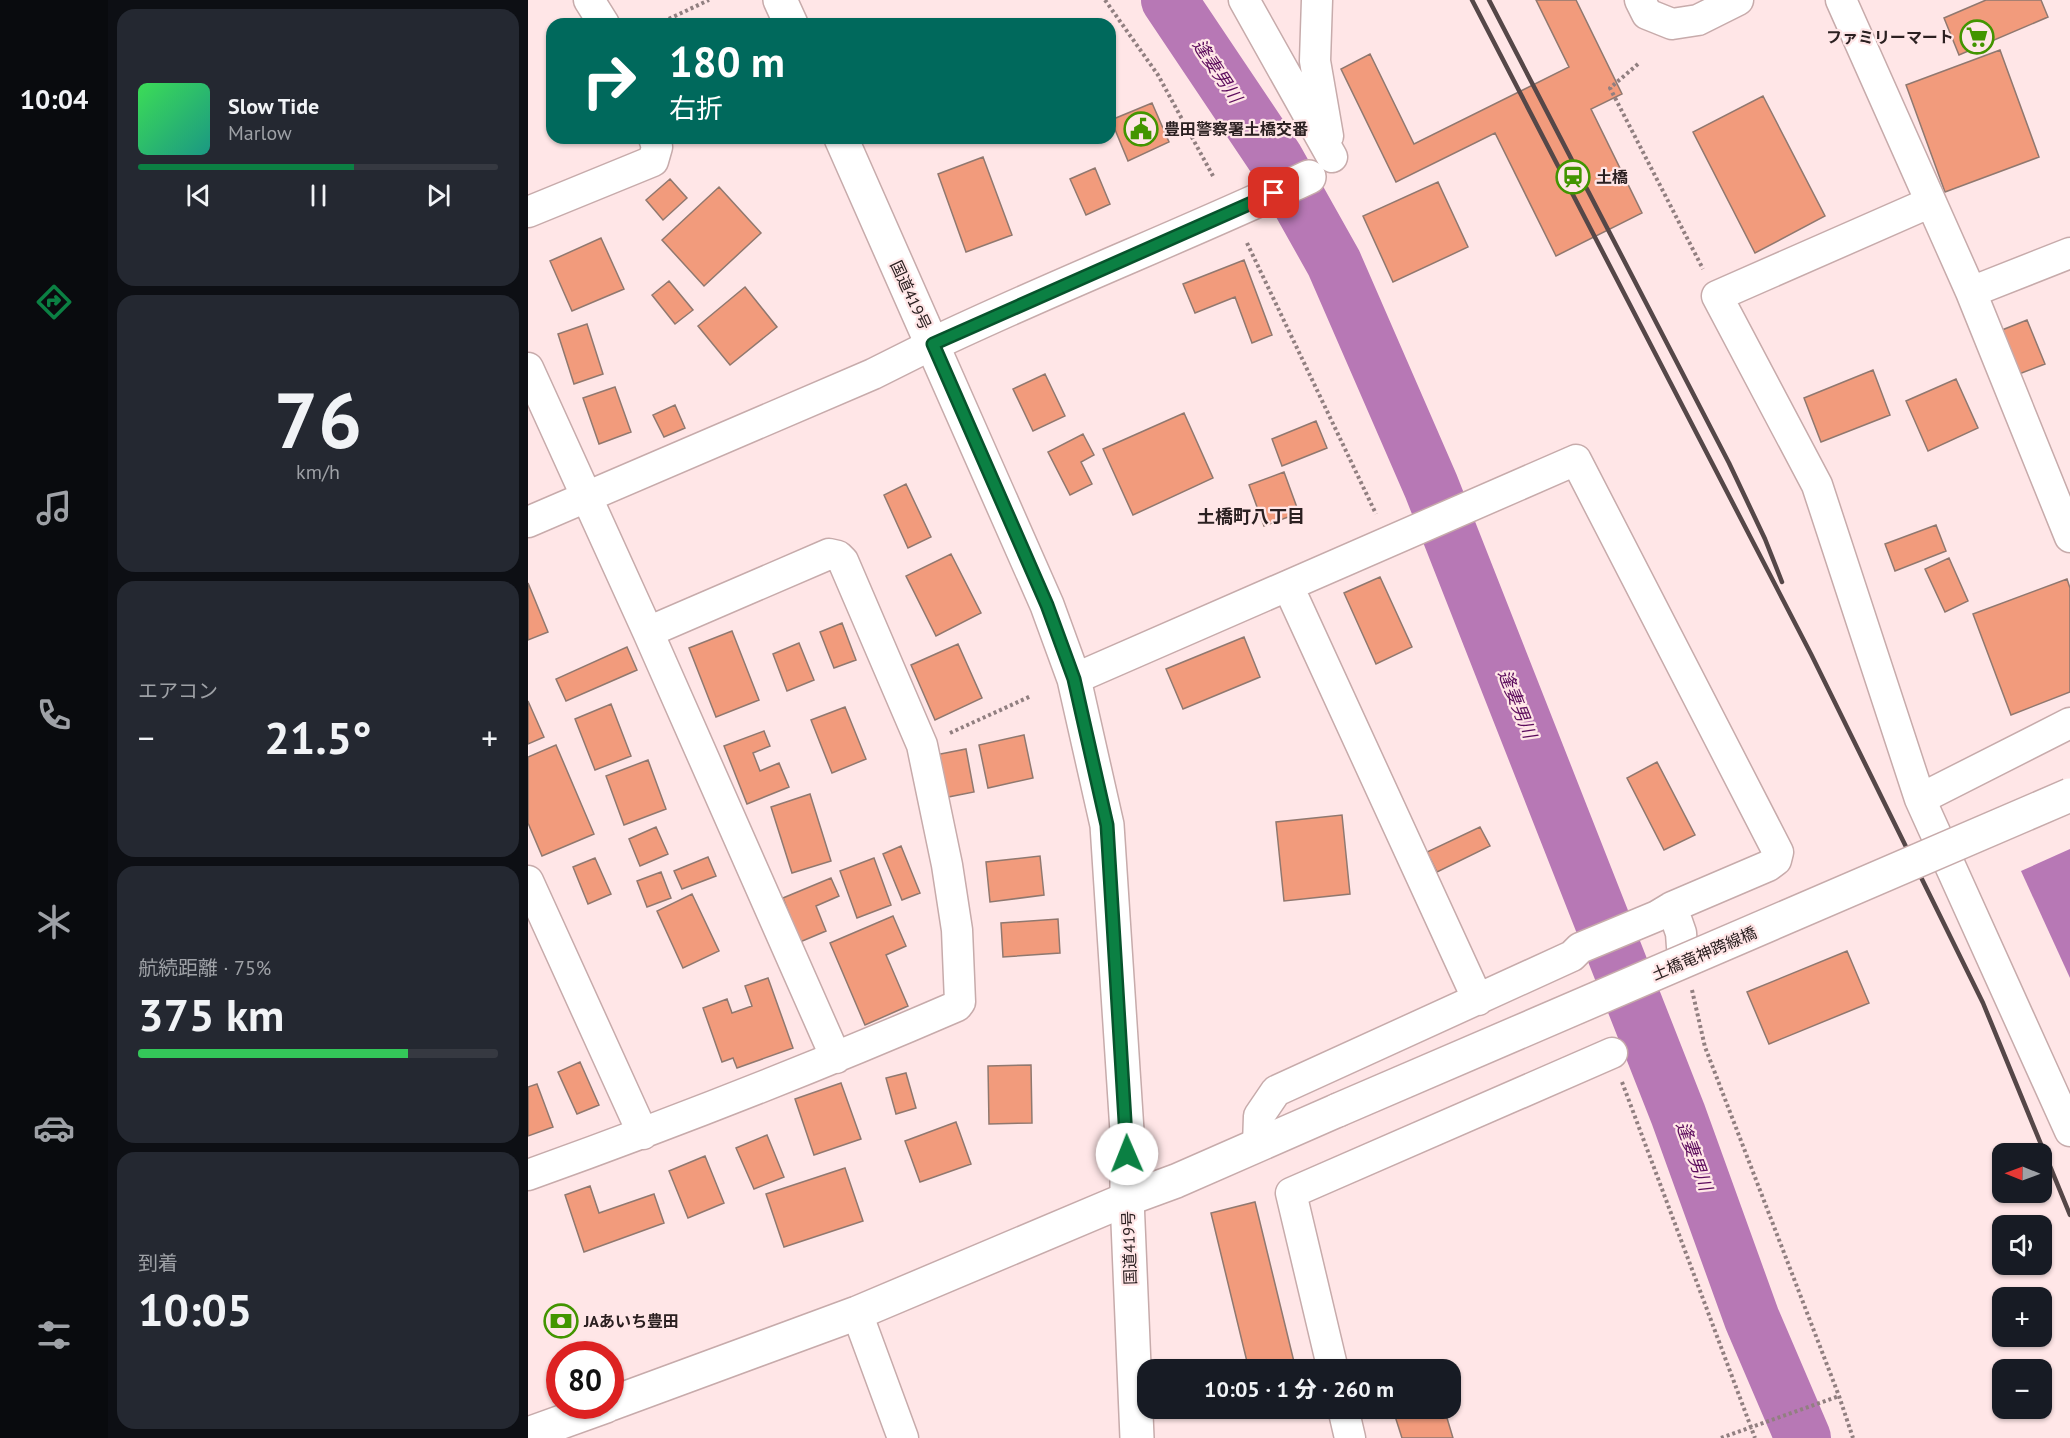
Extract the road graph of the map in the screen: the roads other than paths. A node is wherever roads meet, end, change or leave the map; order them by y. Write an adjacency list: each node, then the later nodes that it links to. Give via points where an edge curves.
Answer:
1 (589, 0): 8 (street)
2 (780, 0): 9 (main road)
3 (1244, 0): 12 (street)
4 (1317, 0): 12 (street, via 1315,60)
5 (1640, 0): 6 (street, via 1647,14 1672,24 1698,20)
6 (1738, 0)
7 (1841, 0): 13 (street)
8 (600, 18)
9 (788, 18)
10 (656, 144): 14 (street, via 652,161)
11 (844, 144): 17 (main road, 国道419号)
12 (1320, 167): 17 (main road, via 1239,210)
13 (1931, 202): 16 (street); 27 (street, via 1717,296 1816,485)
14 (528, 212)
15 (2070, 253): 16 (street)
16 (1971, 291): 21 (street)
17 (933, 344): 19 (street, via 873,374); 24 (main road, 国道419号, via 1047,605)
18 (528, 368): 19 (street)
19 (585, 497): 20 (street); 23 (street)
20 (528, 522)
21 (2070, 537)
22 (1288, 586): 24 (street); 29 (street, via 1576,460 1778,852 1776,860 1768,866); 31 (street)
23 (648, 632): 33 (street); 33 (street, via 830,554 843,561 922,746 947,865 961,994 957,1006)
24 (1074, 679): 38 (main road, 国道419号, via 1107,825 1127,1131)
25 (2070, 723): 27 (street)
26 (2070, 795): 36 (main road, 土橋竜神跨線橋, bridge)
27 (1920, 799): 34 (street)
28 (528, 881): 35 (street)
29 (1665, 911): 30 (street, via 1681,933); 31 (street)
30 (1682, 947)
31 (1478, 999): 36 (street, via 1276,1091 1259,1116)
32 (1612, 1053): 40 (street, via 1291,1193)
33 (836, 1058): 35 (street)
34 (2070, 1131)
35 (643, 1134): 37 (street)
36 (1258, 1145): 38 (main road, 土橋竜神跨線橋)
37 (528, 1175)
38 (1127, 1199): 39 (main road, 土橋竜神跨線橋); 46 (main road, 国道419号)
39 (857, 1313): 41 (main road, 土橋竜神跨線橋); 45 (street)
40 (1330, 1359)
41 (624, 1399)
42 (568, 1419): 44 (main road)
43 (1346, 1419): 47 (street)
44 (529, 1432)
45 (903, 1438)
46 (1137, 1438)
47 (1350, 1438)

